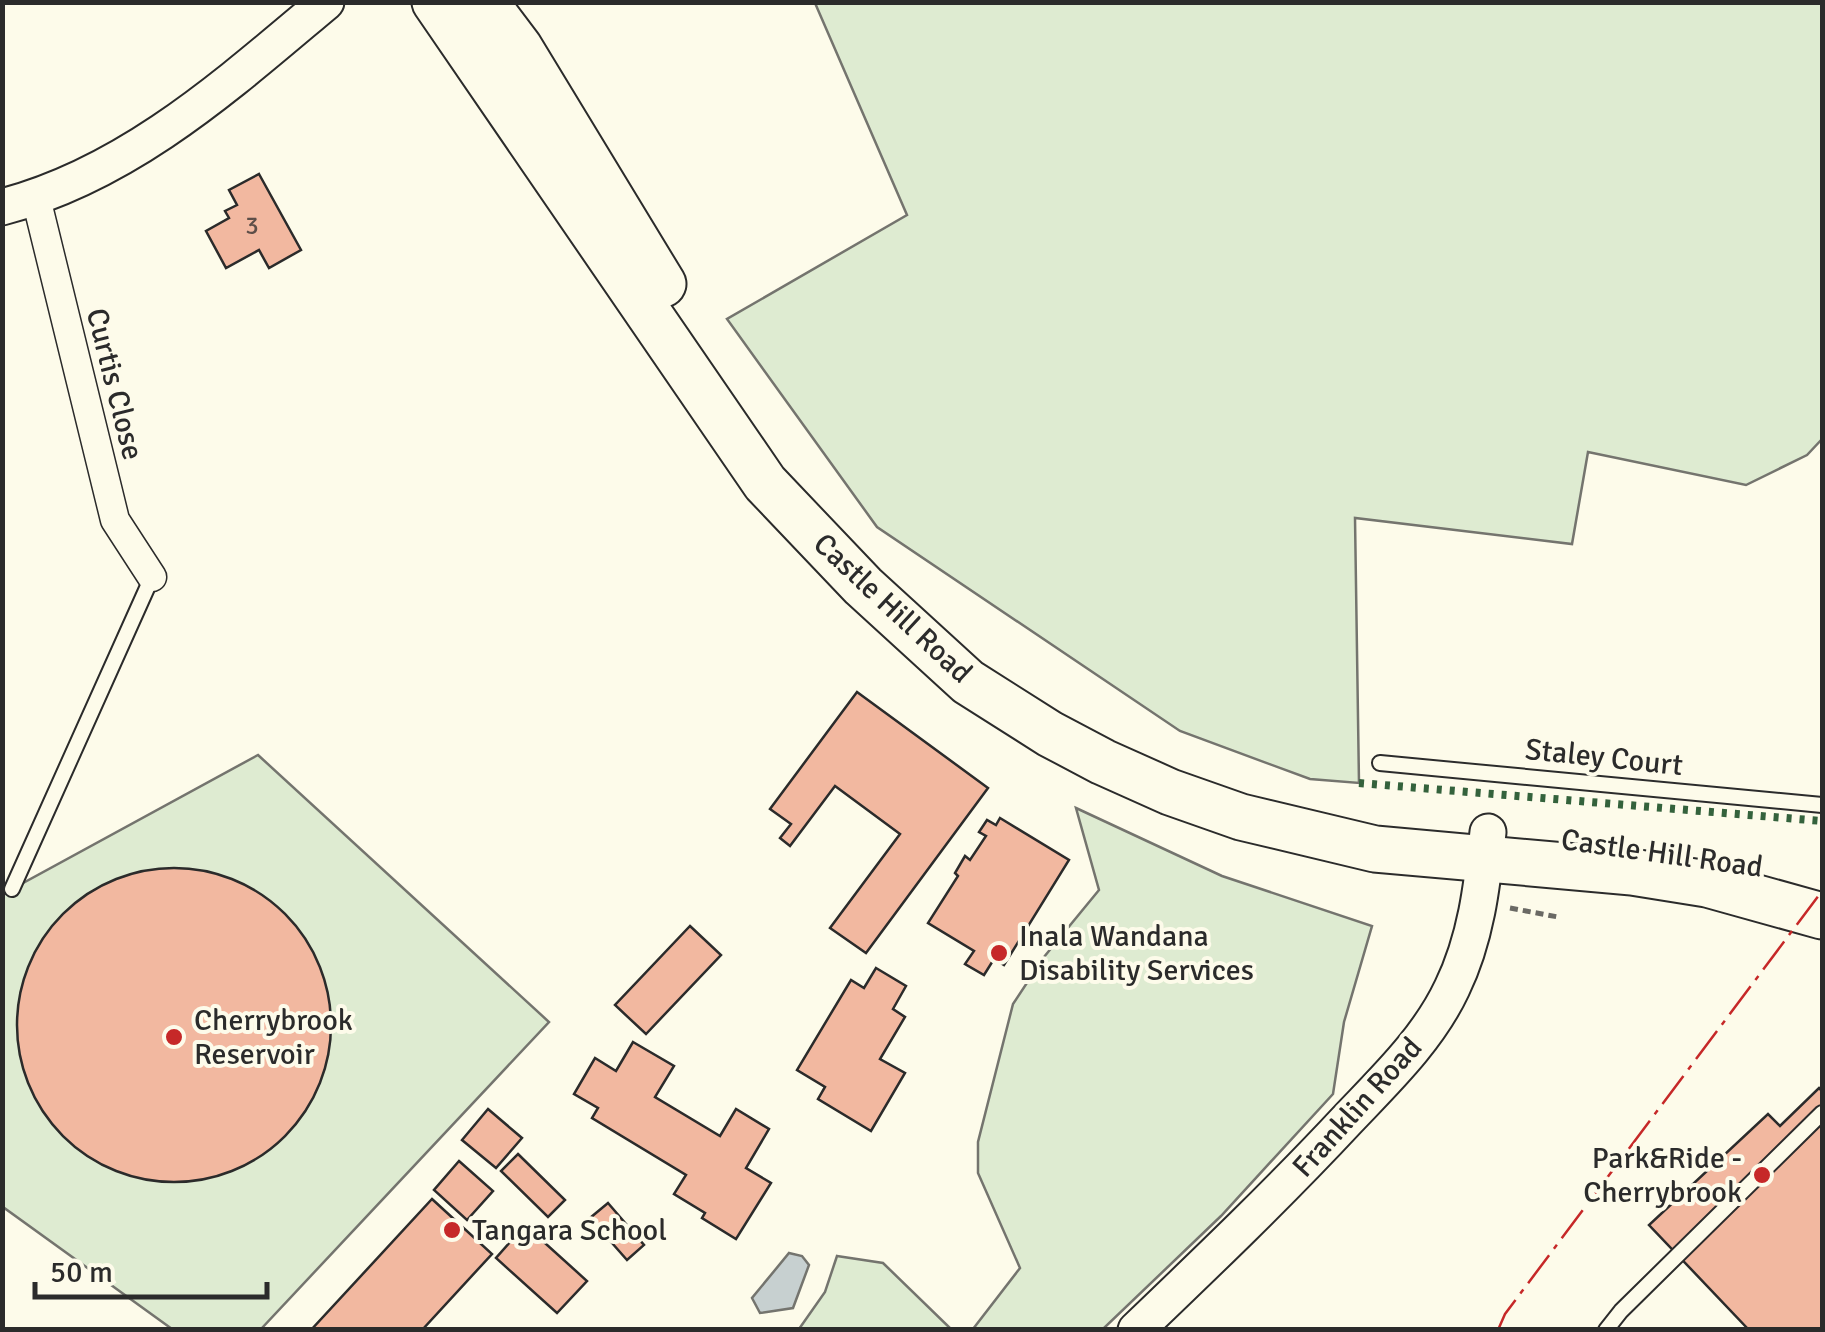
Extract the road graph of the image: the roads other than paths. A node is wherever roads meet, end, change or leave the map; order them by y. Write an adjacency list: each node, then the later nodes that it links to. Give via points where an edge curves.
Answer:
1 (326, 2): 4 (street, via 162,132)
2 (435, 2): 8 (main road, Castle Hill Road, via 764,483 968,682 1103,762 1241,817 1375,849)
3 (486, 2): 8 (main road, Castle Hill Road, via 704,351 782,458 842,526 979,654 1051,701 1173,763)
4 (19, 203): 5 (street, Curtis Close, via 115,520)
5 (152, 577): 10 (lane)
6 (1380, 763): 7 (lane, Staley Court)
7 (1822, 805)
8 (1486, 847): 9 (main road, Castle Hill Road, via 1602,840 1696,851); 11 (main road, Castle Hill Road, via 1707,884); 13 (street, Franklin Road, via 1464,962 1416,1046)
9 (1822, 885)
10 (12, 889)
11 (1822, 916)
12 (1822, 1113): 14 (lane)
13 (1138, 1329)
14 (1606, 1330)

